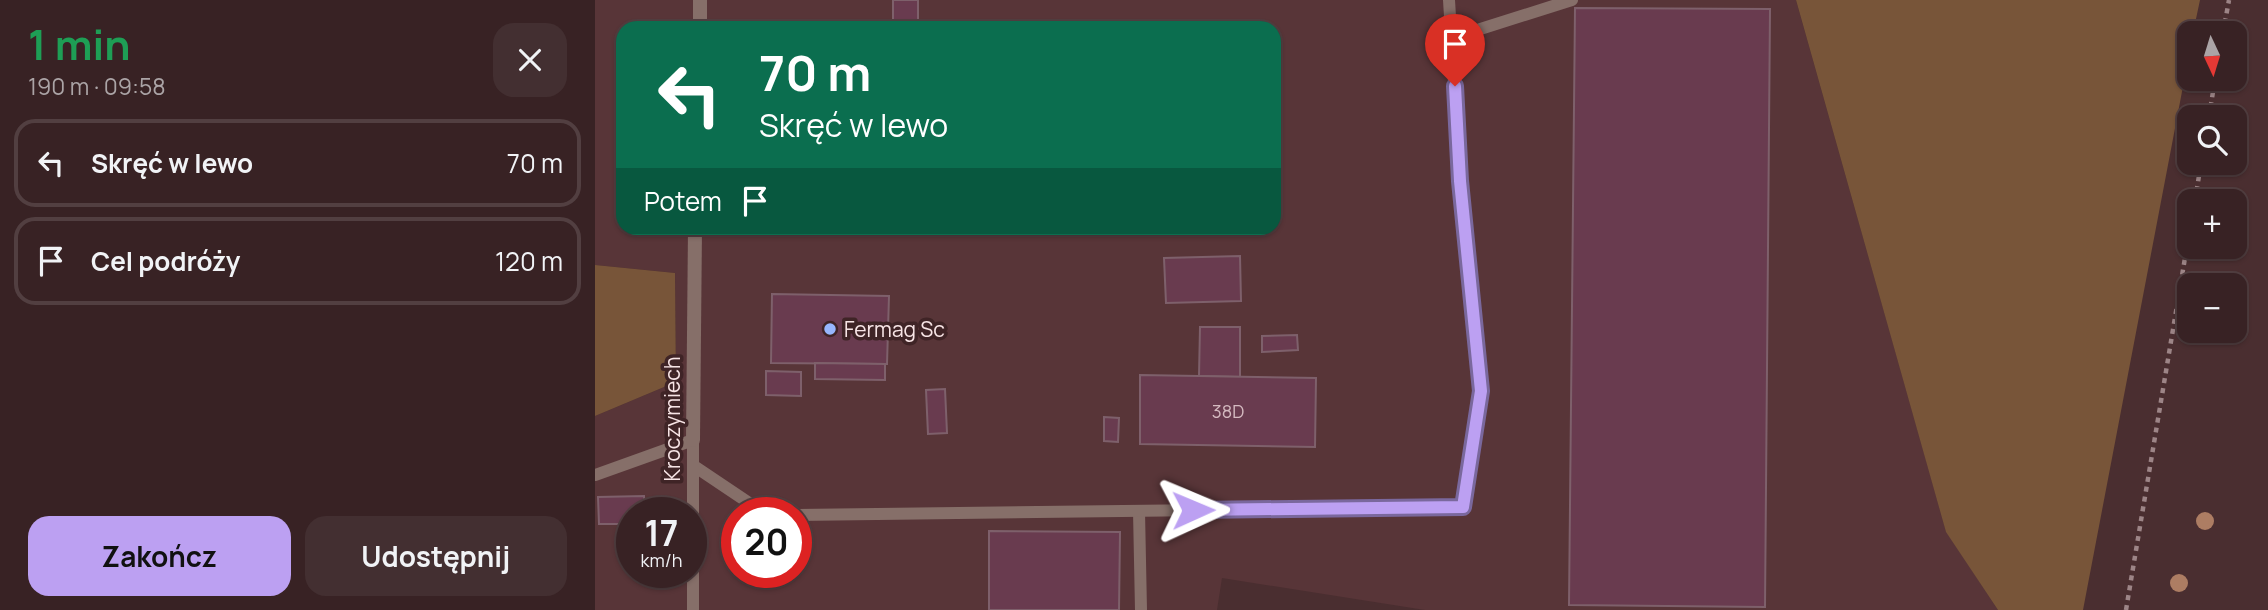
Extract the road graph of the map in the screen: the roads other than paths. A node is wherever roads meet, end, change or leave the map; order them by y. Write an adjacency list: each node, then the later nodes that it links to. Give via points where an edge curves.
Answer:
1 (700, 0): 4 (street)
2 (1449, 0): 5 (lane)
3 (1572, 0): 5 (lane)
4 (700, 21)
5 (1452, 38): 11 (lane, via 1460,181 1481,391 1463,507)
6 (695, 235): 7 (street, Kroczymiech)
7 (693, 440): 8 (lane, Kroczymiech); 9 (lane)
8 (694, 466): 10 (lane); 13 (lane, Kroczymiech)
9 (595, 475)
10 (740, 497)
11 (1139, 511): 12 (lane); 14 (lane)
12 (812, 515)
13 (693, 610)
14 (1141, 610)

